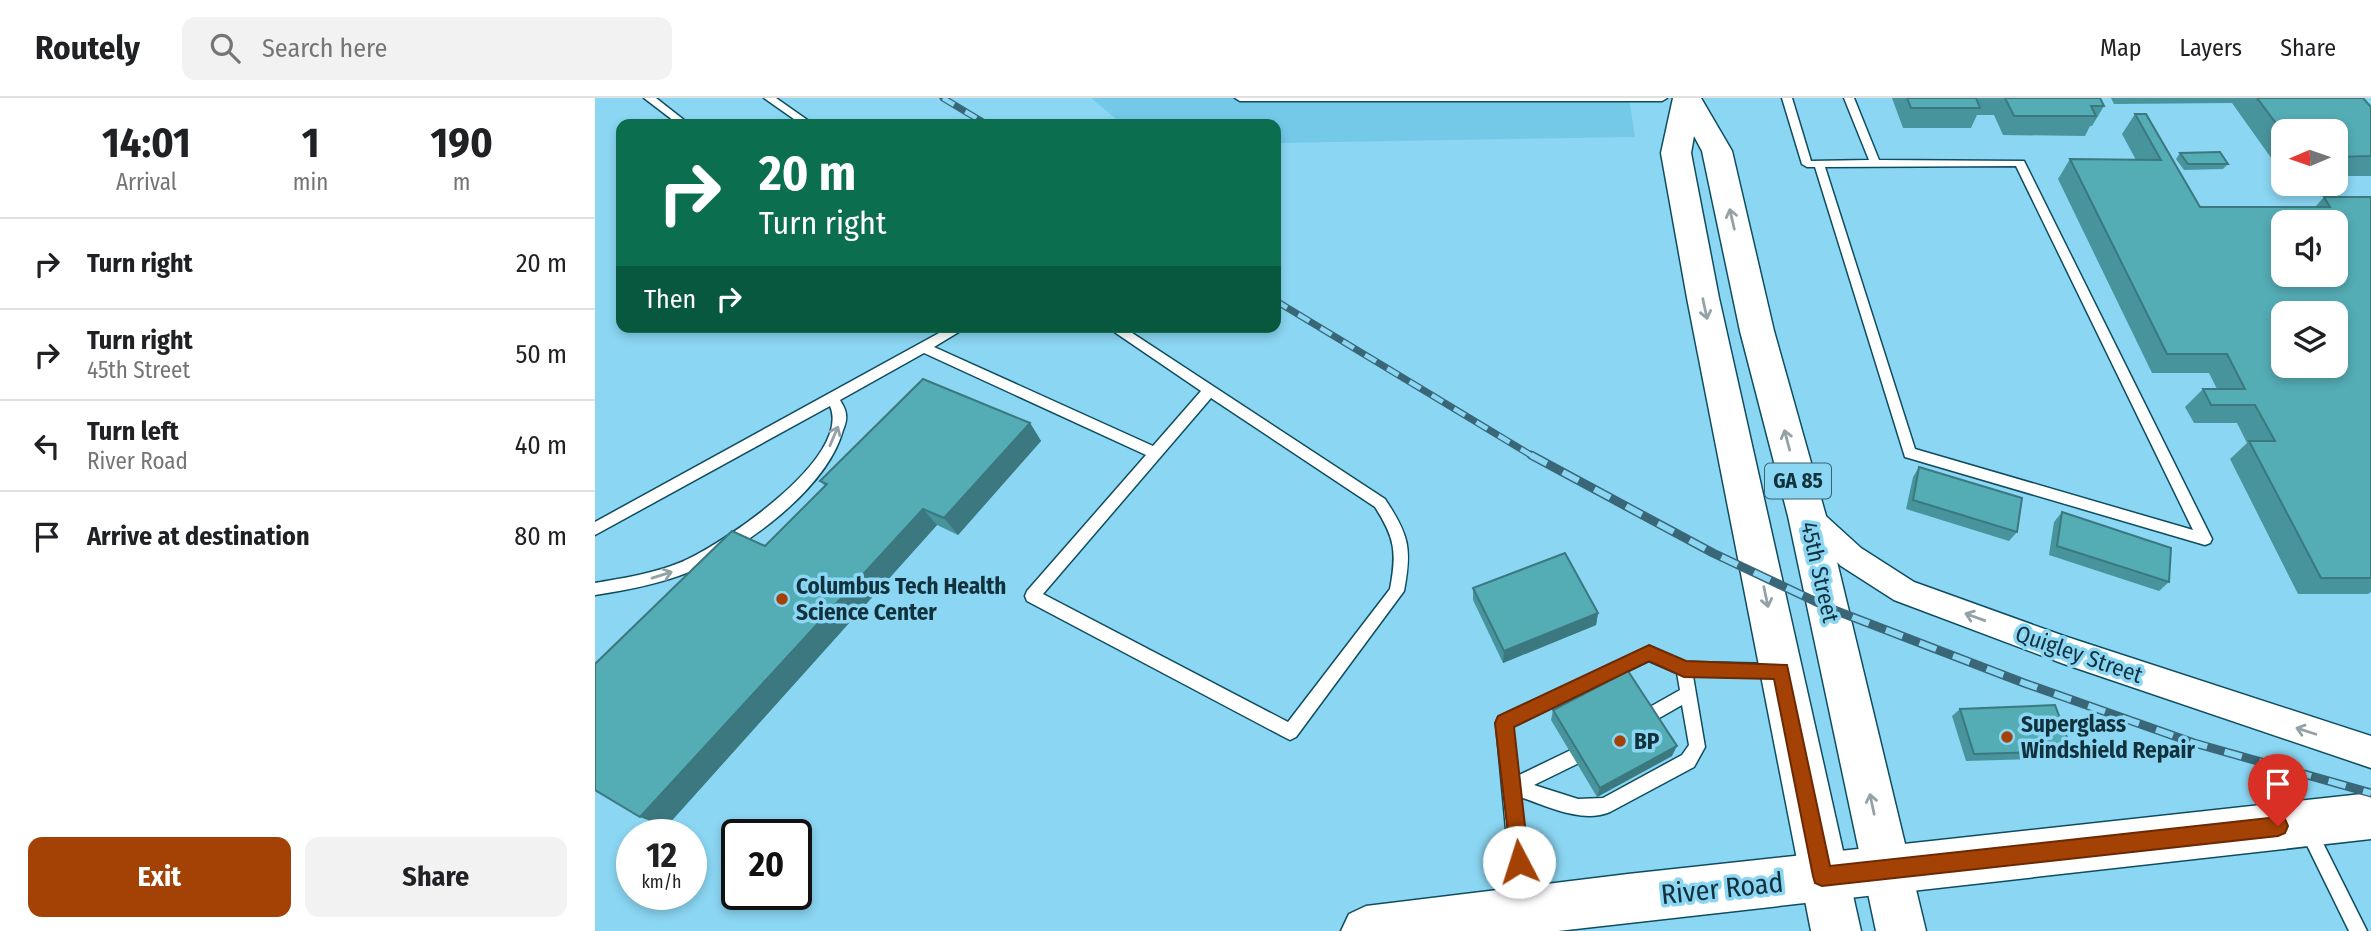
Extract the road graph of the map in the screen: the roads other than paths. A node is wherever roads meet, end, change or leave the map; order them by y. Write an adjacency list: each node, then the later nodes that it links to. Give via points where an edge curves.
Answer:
1 (649, 98): 8 (lane)
2 (769, 98): 9 (lane)
3 (1240, 98): 4 (lane)
4 (1662, 98)
5 (1687, 98): 18 (main road, 45th Street / GA 85, one-way to 5, via 1757,331 1717,151); 22 (main road, 45th Street / GA 85, one-way to 22, via 1676,153)
6 (1787, 98): 10 (lane, via 1807,164)
7 (1849, 98): 11 (lane)
8 (677, 119)
9 (800, 119)
10 (1819, 163): 11 (lane); 11 (lane, via 1910,453 2205,539 2020,163)
11 (1875, 163)
12 (951, 333): 14 (lane)
13 (1121, 333): 15 (lane)
14 (926, 349): 16 (lane); 17 (lane)
15 (1209, 391): 17 (lane); 17 (lane, via 1380,503 1401,535 1397,591 1290,732 1032,596)
16 (834, 399): 19 (lane); 20 (lane, one-way to 16, via 640,582 684,568 724,549 770,516 837,436 841,415)
17 (1155, 453)
18 (1807, 516): 25 (street, Quigley Street, one-way to 18, via 2064,650 1904,591 1851,557); 30 (main road, 45th Street / GA 85, one-way to 18)
19 (595, 529)
20 (595, 589)
21 (1684, 669): 22 (lane); 23 (lane); 27 (lane, via 1649,653 1504,723)
22 (1781, 671): 31 (main road, 45th Street / GA 85)
23 (1687, 694): 24 (lane); 27 (lane, via 1697,747 1688,761 1604,806 1578,807)
24 (1647, 717)
25 (2371, 752)
26 (1573, 757): 27 (lane)
27 (1513, 787): 32 (lane)
28 (2371, 816): 29 (main road, River Road)
29 (2304, 823): 30 (main road, River Road); 36 (lane)
30 (1887, 871): 31 (main road, River Road); 35 (main road, 45th Street / GA 85)
31 (1822, 876): 32 (main road, River Road); 34 (main road, 45th Street / GA 85)
32 (1523, 911): 33 (main road, River Road)
33 (1366, 931)
34 (1836, 931)
35 (1901, 931)
36 (2358, 931)

